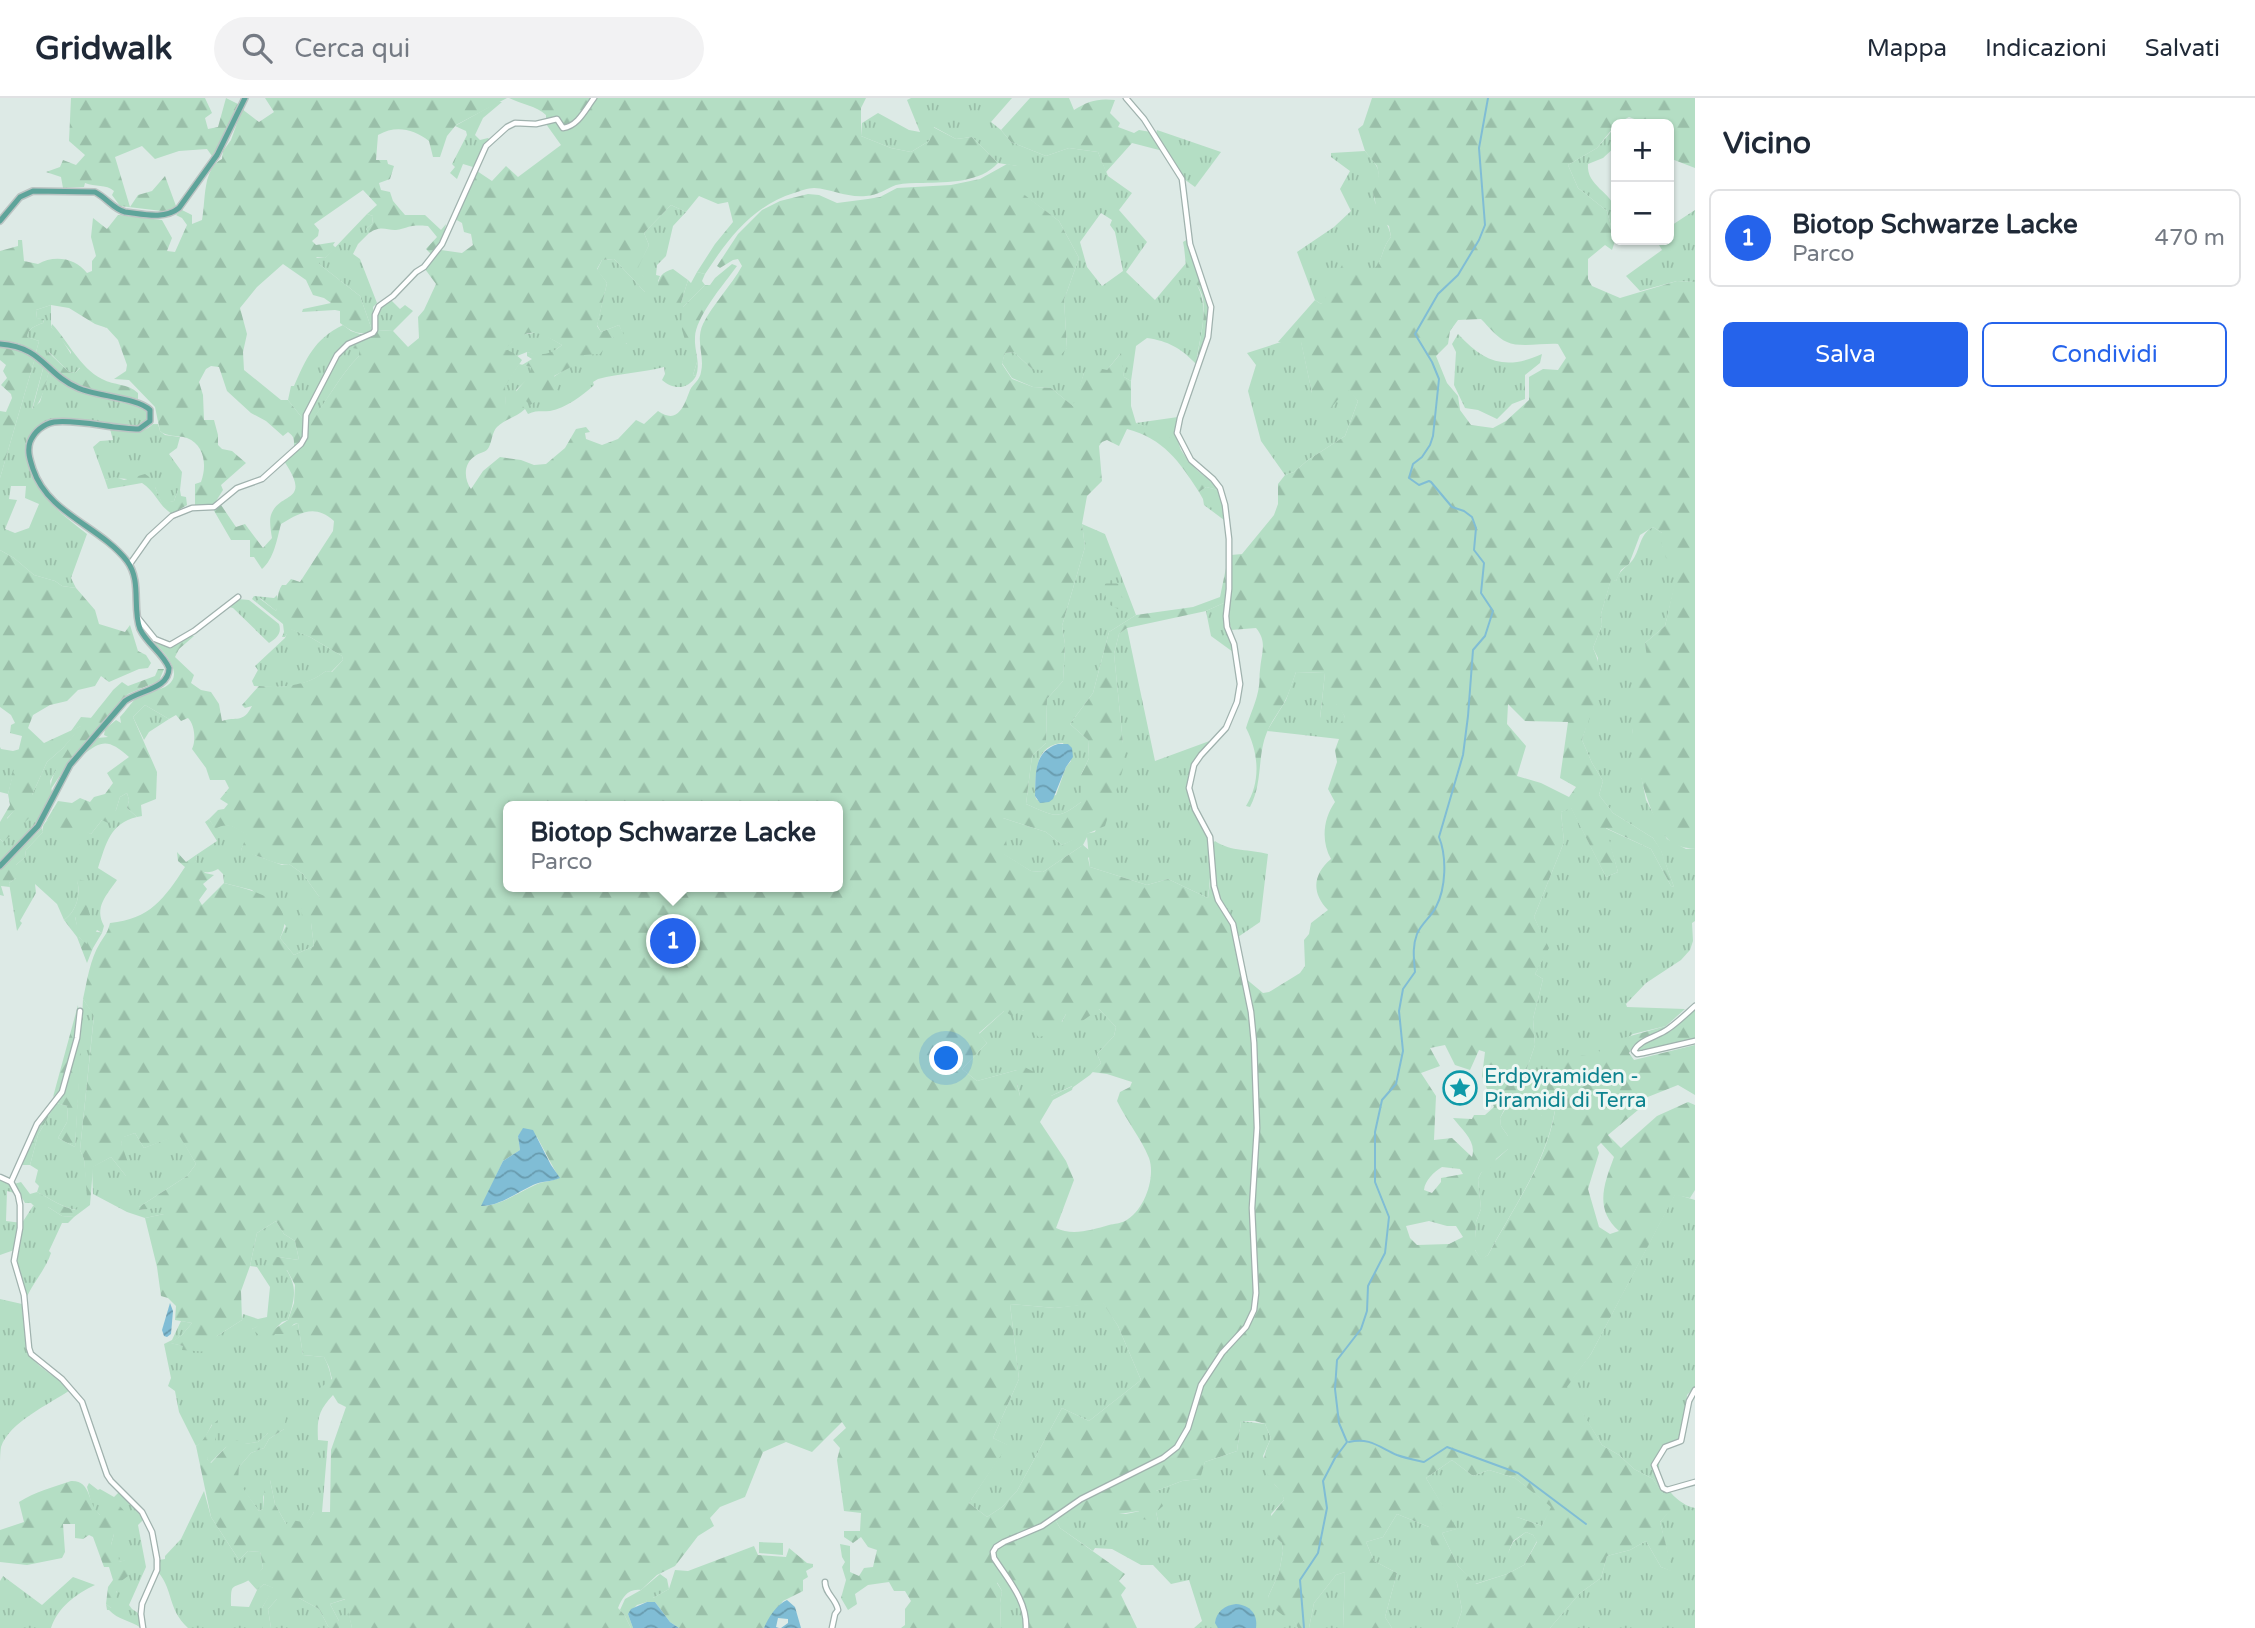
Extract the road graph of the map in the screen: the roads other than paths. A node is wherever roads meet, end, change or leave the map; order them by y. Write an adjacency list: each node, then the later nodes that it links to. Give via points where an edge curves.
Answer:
1 (245, 98): 4 (main road, via 217,155 172,213 125,212 95,192 33,191 20,197)
2 (594, 98): 6 (street, via 571,126 562,128 557,119 515,122 496,136 483,152 442,244 401,290 379,306 373,333 348,344 337,355 306,415 301,444 262,479 237,488 214,508 192,508 172,516 149,537)
3 (1126, 98): 20 (street, via 1182,179 1190,244 1211,307 1208,337 1177,433 1191,460 1220,488 1225,505 1230,539 1226,616 1240,684 1226,728 1194,765 1189,788 1210,837 1214,886 1233,924 1251,1012 1257,1128 1252,1208 1256,1293 1246,1328 1201,1385 1177,1447 1081,1499 1042,1526 996,1547 994,1558 1021,1599)
4 (0, 222)
5 (0, 344): 6 (main road, via 28,350 76,387 150,410 150,421 139,429 48,424 35,434 29,449 35,475 48,496)
6 (130, 565): 8 (main road)
7 (238, 597): 8 (street, via 170,645 155,639)
8 (137, 618): 9 (main road, via 144,637 167,663 166,680 125,701 81,750 38,826)
9 (0, 866)
10 (1695, 1006): 12 (street, via 1634,1051)
11 (80, 1011): 14 (street, via 62,1092 37,1124)
12 (1695, 1041)
13 (0, 1177): 14 (street)
14 (11, 1182): 18 (street, via 20,1205 14,1261 24,1295 29,1348 82,1402 107,1475 142,1512 152,1532 157,1570 142,1604)
15 (1695, 1390): 16 (street, via 1688,1402 1681,1441 1665,1447 1654,1465 1667,1490)
16 (1695, 1482)
17 (824, 1582): 19 (street, via 837,1604)
18 (143, 1628)
19 (832, 1628)
20 (1026, 1628)

